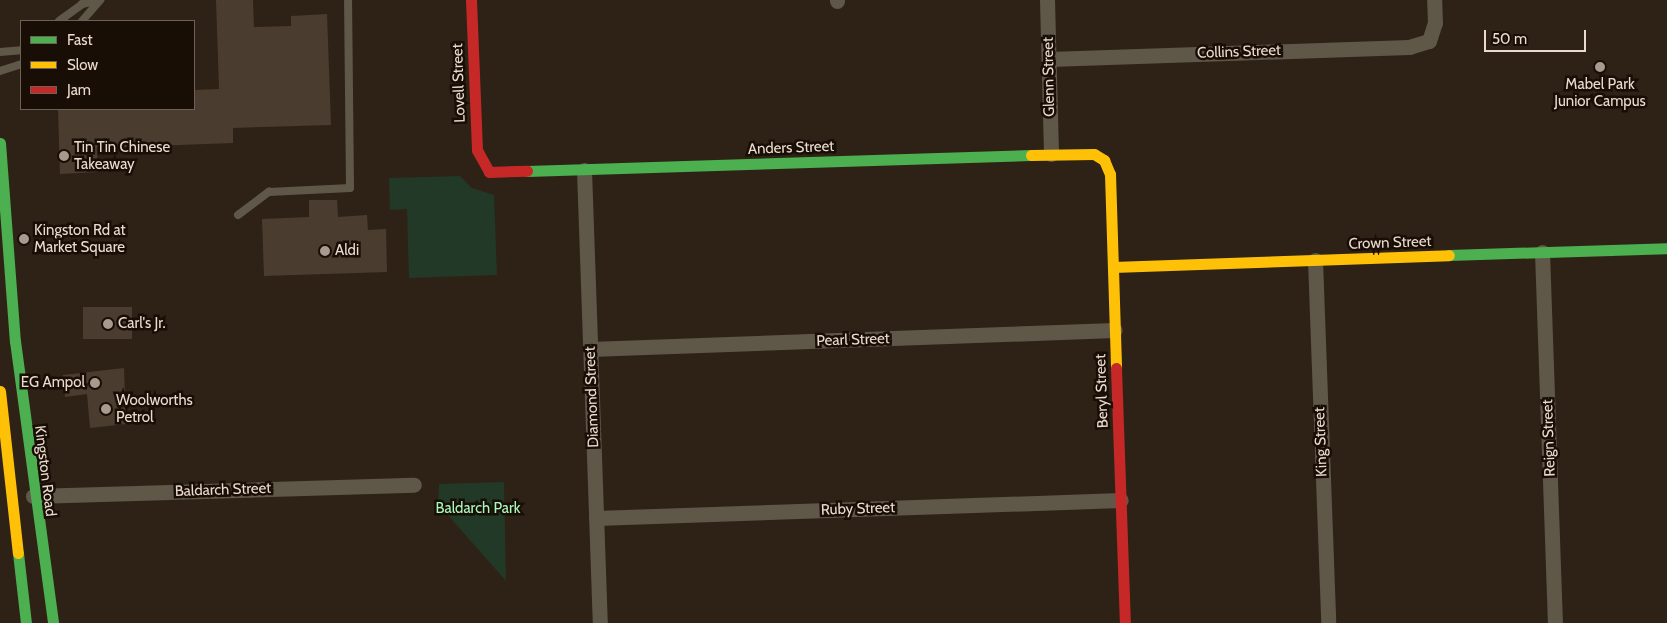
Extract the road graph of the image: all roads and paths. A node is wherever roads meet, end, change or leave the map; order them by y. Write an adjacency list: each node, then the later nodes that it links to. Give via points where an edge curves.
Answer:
1 (99, 0): 6 (lane, via 70,10); 7 (lane)
2 (348, 0): 18 (lane, via 350,188 269,192)
3 (471, 0): 16 (street, Lovell Street, via 477,150)
4 (1047, 0): 10 (street, Glenn Street)
5 (1434, 0): 10 (street, Collins Street, via 1435,23 1429,40 1409,47)
6 (60, 20)
7 (83, 20)
8 (20, 50): 9 (lane)
9 (0, 52)
10 (1048, 59): 14 (street, Glenn Street)
11 (20, 64): 12 (lane)
12 (0, 71)
13 (0, 143): 28 (street, Kingston Road, via 13,324)
14 (1051, 154): 15 (street, Anders Street, via 1094,154); 17 (street, Anders Street)
15 (1104, 160): 22 (street, Beryl Street, via 1110,174)
16 (481, 163): 17 (street, Anders Street, via 489,172)
17 (584, 170): 24 (street, Diamond Street)
18 (238, 215)
19 (1667, 248): 20 (street, Crown Street)
20 (1542, 252): 21 (street, Crown Street); 36 (street, Reign Street)
21 (1315, 260): 22 (street, Crown Street); 35 (street, King Street)
22 (1113, 267): 23 (street, Beryl Street)
23 (1115, 330): 24 (street, Pearl Street); 29 (street, Beryl Street)
24 (590, 349): 30 (street, Diamond Street)
25 (0, 391): 26 (street)
26 (4, 463): 31 (street)
27 (414, 485): 28 (street, Baldarch Street)
28 (33, 496): 32 (street, Kingston Road)
29 (1121, 500): 30 (street, Ruby Street); 34 (street, Beryl Street)
30 (596, 518): 33 (street, Diamond Street)
31 (26, 623)
32 (53, 623)
33 (600, 623)
34 (1125, 623)
35 (1328, 623)
36 (1555, 623)

